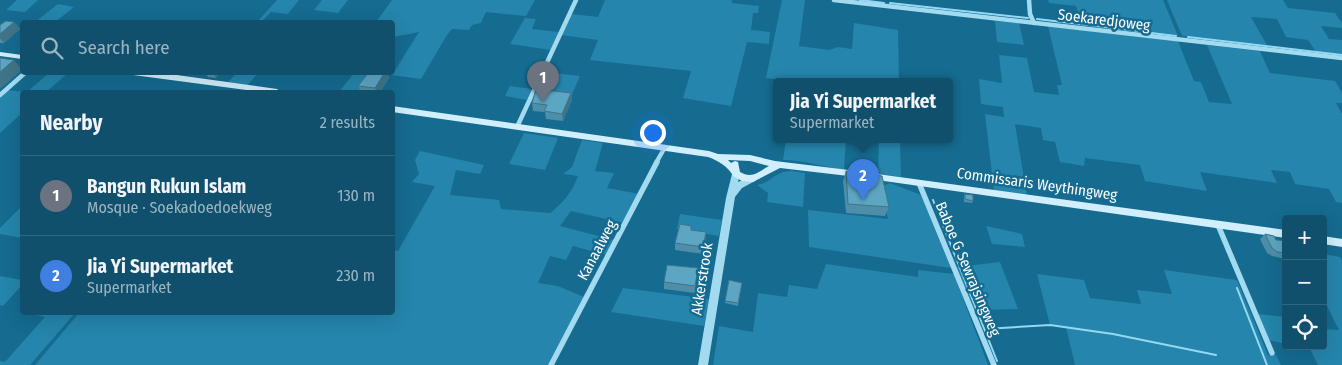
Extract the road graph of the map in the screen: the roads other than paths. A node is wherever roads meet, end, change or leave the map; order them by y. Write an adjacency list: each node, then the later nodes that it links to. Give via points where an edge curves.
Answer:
1 (576, 0): 13 (street)
2 (834, 0): 4 (street, Soekaredjoweg)
3 (1028, 0): 4 (street)
4 (1034, 23): 7 (street, Soekaredjoweg)
5 (0, 54): 6 (main road)
6 (20, 57)
7 (1342, 58)
8 (23, 75): 11 (street)
9 (155, 75): 10 (main road)
10 (263, 90)
11 (0, 95)
12 (395, 109): 13 (main road)
13 (517, 127): 14 (main road)
14 (665, 147): 15 (main road); 29 (street, Kanaalweg)
15 (717, 157): 16 (main road); 19 (main road)
16 (742, 159): 17 (main road); 19 (main road, via 734,165)
17 (758, 160): 18 (main road, Commissaris Weythingweg); 20 (main road, via 763,166)
18 (785, 165): 20 (main road, Commissaris Weythingweg, via 772,167); 22 (main road, Commissaris Weythingweg)
19 (735, 172): 21 (main road, via 744,179); 23 (street, Akkerstrook)
20 (763, 173): 21 (main road)
21 (752, 179): 23 (street, via 740,186)
22 (919, 183): 24 (main road, Commissaris Weythingweg); 31 (street, Baboe G Sewrajsingweg)
23 (730, 198): 30 (street, Akkerstrook)
24 (1218, 225): 25 (main road, Commissaris Weythingweg); 28 (street)
25 (1282, 233)
26 (1327, 241): 27 (main road)
27 (1342, 243)
28 (1272, 353)
29 (551, 365)
30 (703, 365)
31 (996, 365)

